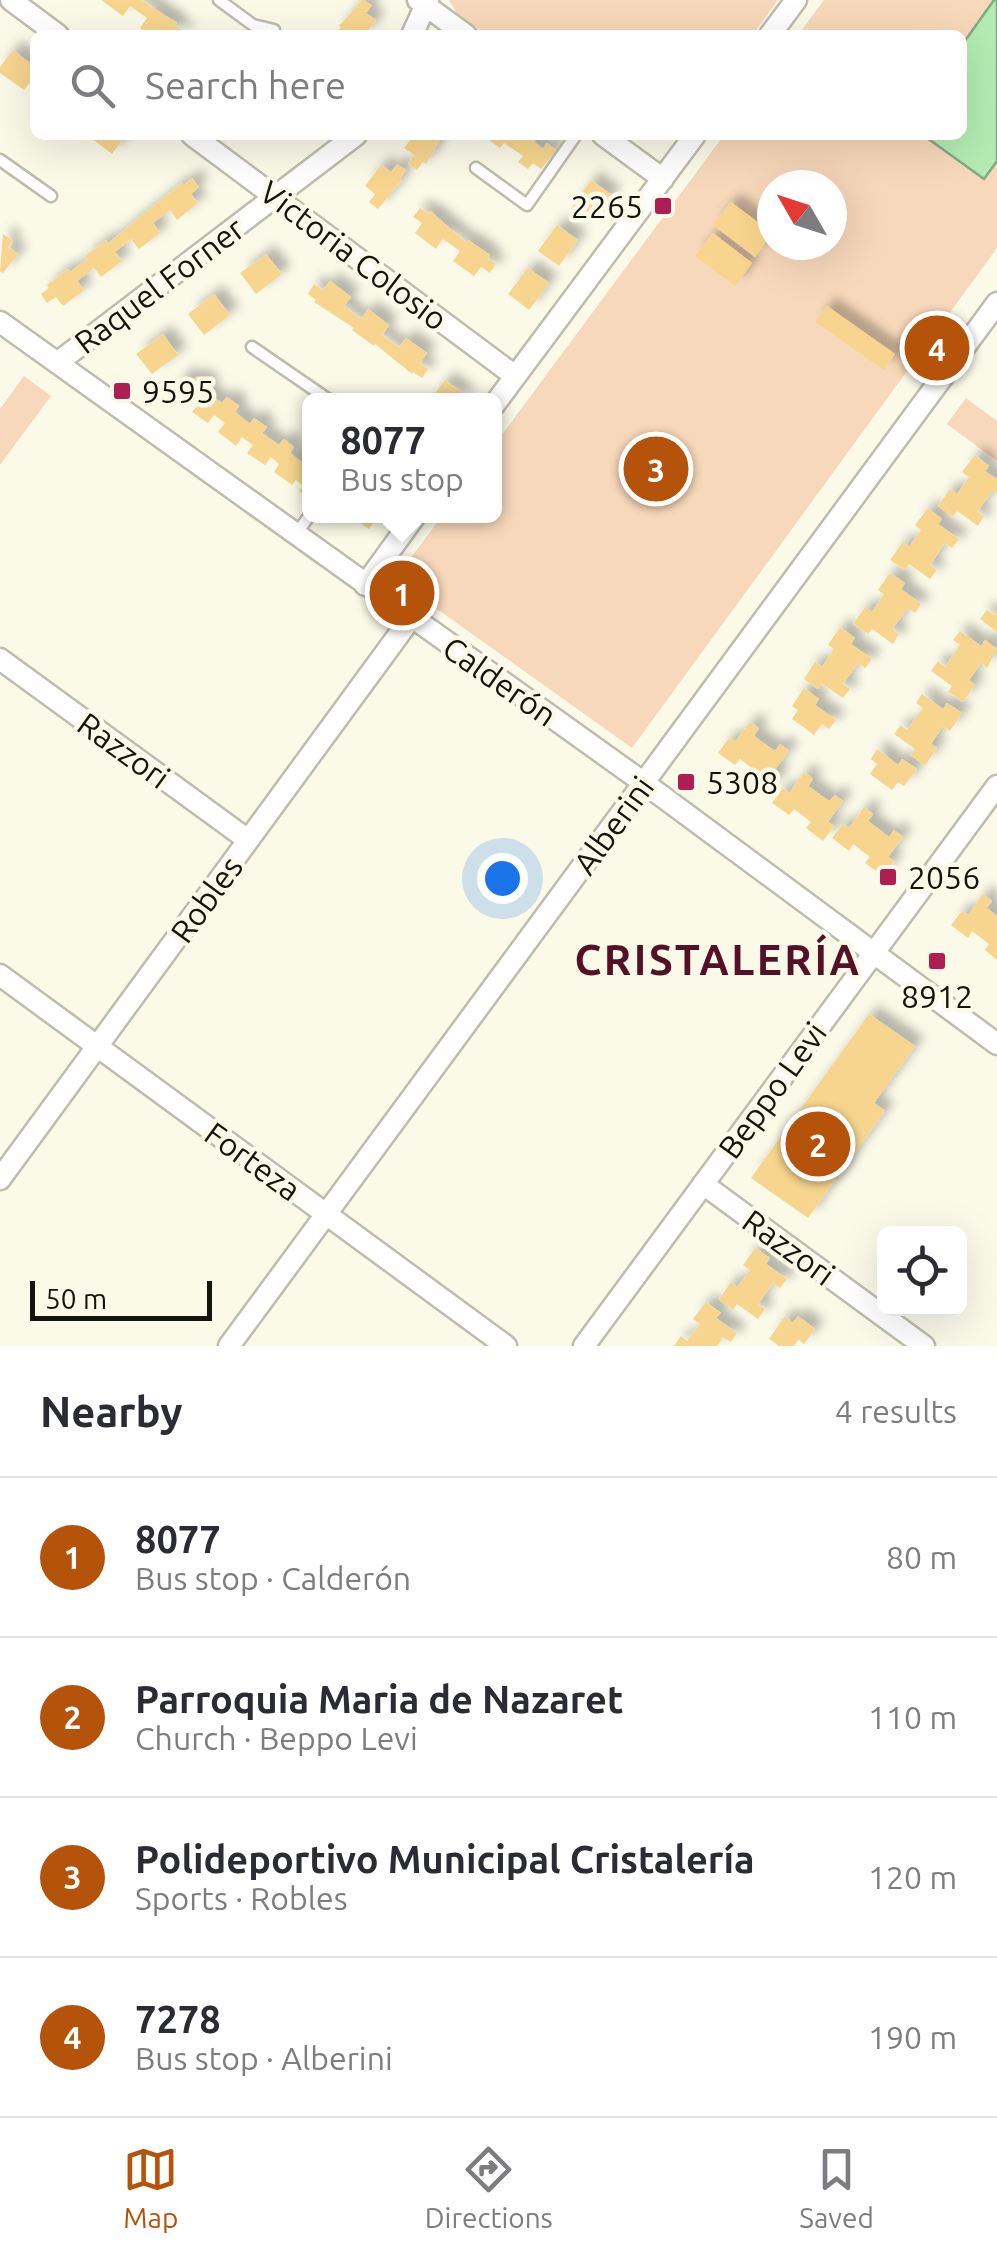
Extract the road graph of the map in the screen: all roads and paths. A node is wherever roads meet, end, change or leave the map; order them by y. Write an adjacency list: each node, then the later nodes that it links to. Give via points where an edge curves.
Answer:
1 (11, 0): 5 (street)
2 (220, 0): 6 (lane, via 253,25)
3 (796, 0): 9 (street)
4 (424, 2): 7 (street); 8 (street)
5 (51, 30)
6 (274, 30)
7 (414, 30)
8 (460, 30)
9 (774, 30)
10 (199, 140): 19 (street, Victoria Colosio)
11 (349, 140): 19 (street, Raquel Forner)
12 (572, 140): 16 (lane, via 527,204)
13 (610, 140): 17 (street)
14 (691, 140): 17 (street)
15 (0, 160): 18 (lane)
16 (476, 168)
17 (662, 178): 24 (street)
18 (50, 196)
19 (275, 197): 23 (street, Raquel Forner); 24 (street, Victoria Colosio)
20 (997, 303): 33 (street, Alberini)
21 (0, 322): 23 (street, Calderón)
22 (252, 347): 25 (lane)
23 (57, 363): 29 (street, Calderón)
24 (515, 376): 26 (street)
25 (319, 393)
26 (502, 394)
27 (304, 523): 29 (lane)
28 (410, 523): 30 (street)
29 (296, 535): 30 (street, Calderón)
30 (365, 585): 31 (street, Calderón)
31 (411, 618): 33 (street, Calderón); 35 (street, Robles)
32 (0, 659): 35 (street, Razzori)
33 (644, 783): 36 (street, Calderón); 42 (street, Alberini)
34 (997, 786): 36 (street, Beppo Levi)
35 (248, 840): 39 (street, Robles)
36 (873, 952): 38 (street, Calderón); 41 (street, Beppo Levi)
37 (0, 975): 39 (street, Forteza)
38 (997, 1044)
39 (98, 1046): 40 (street, Robles); 42 (street, Forteza)
40 (0, 1180)
41 (703, 1184): 45 (street, Beppo Levi); 46 (street, Razzori)
42 (326, 1214): 43 (street, Alberini); 44 (street, Forteza)
43 (229, 1346)
44 (506, 1346)
45 (584, 1346)
46 (924, 1346)

